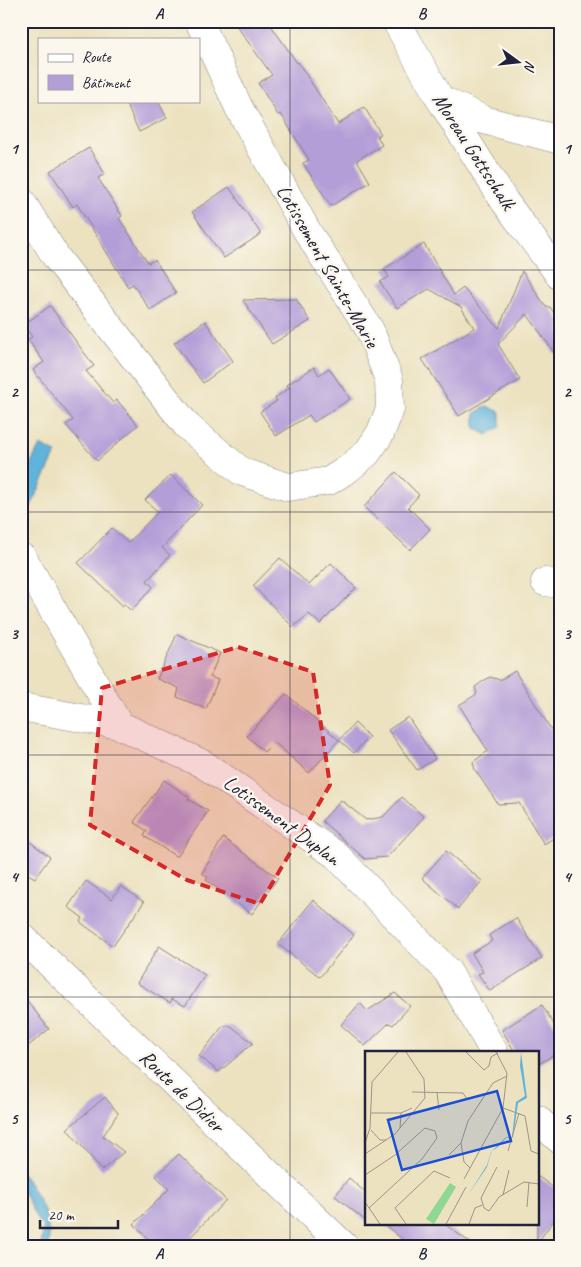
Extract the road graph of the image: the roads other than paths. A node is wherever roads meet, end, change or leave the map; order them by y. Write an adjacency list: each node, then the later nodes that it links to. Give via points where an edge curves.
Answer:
1 (199, 21): 5 (street, Lotissement Sainte-Marie, via 252,132 307,231 370,330 389,380 390,409 380,434 367,453 328,481 288,487 242,472 187,426 56,258)
2 (396, 21): 3 (street, Moreau Gottschalk)
3 (440, 99): 4 (street, via 484,120); 6 (street, Moreau Gottschalk, via 506,202)
4 (560, 140)
5 (21, 201)
6 (560, 276)
7 (24, 558): 9 (street)
8 (21, 707): 9 (street, Lotissement Duplan)
9 (119, 725): 11 (street, Lotissement Duplan, via 203,764 336,856 448,972)
10 (21, 936): 14 (street, Route de Didier)
11 (493, 1051)
12 (538, 1121): 13 (street)
13 (560, 1140)
14 (344, 1246)

